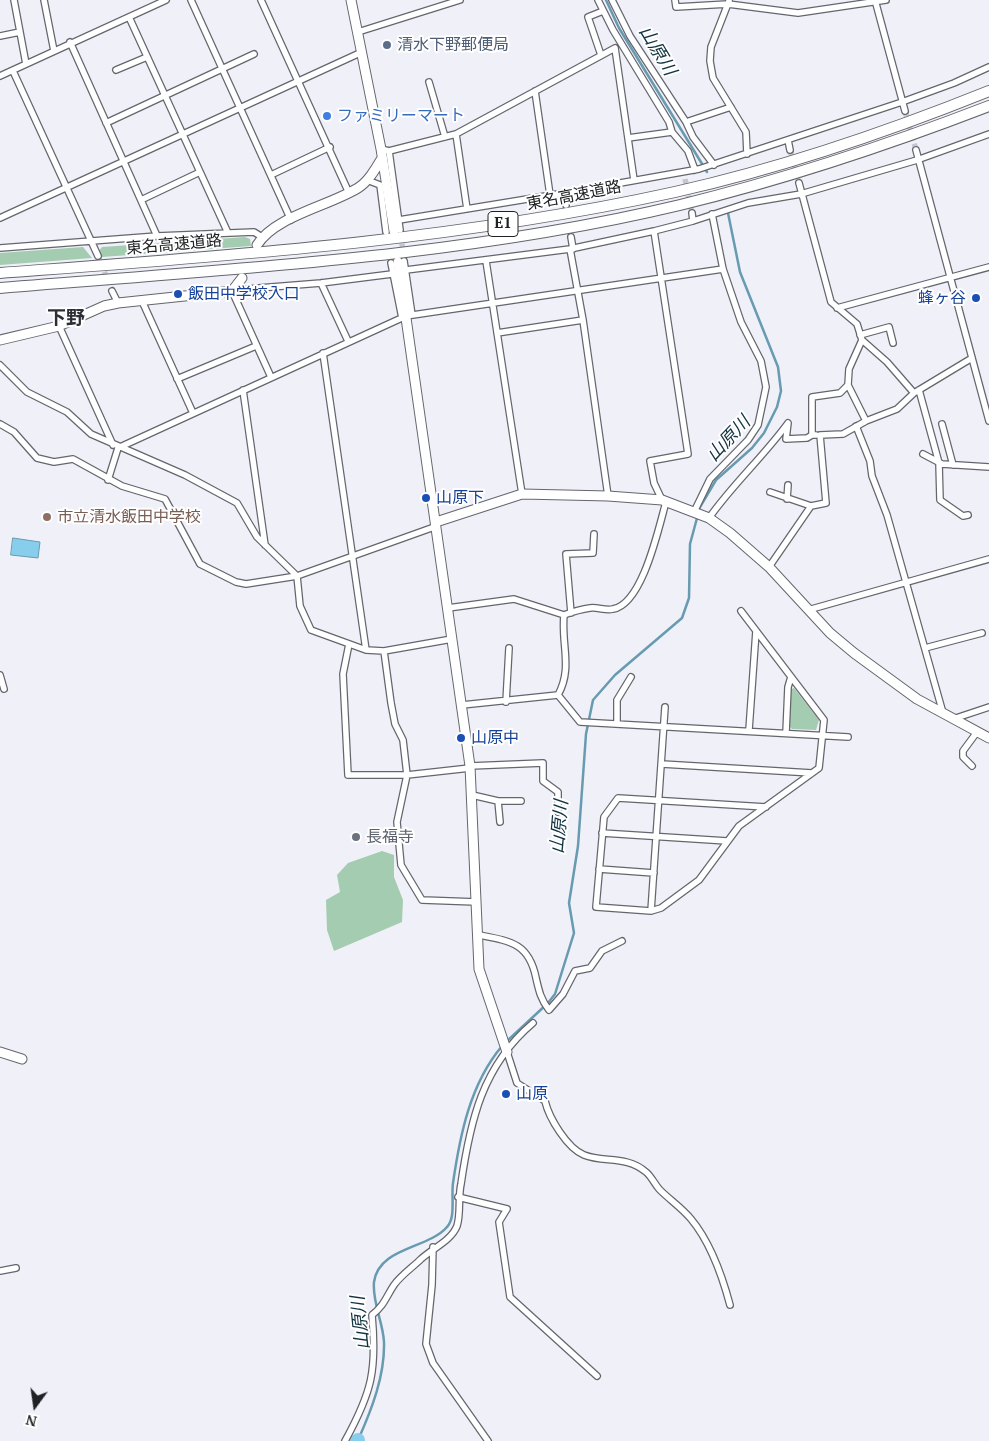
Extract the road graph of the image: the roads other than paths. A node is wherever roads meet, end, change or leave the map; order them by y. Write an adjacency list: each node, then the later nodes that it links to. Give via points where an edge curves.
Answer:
1 (14, 0): 19 (street)
2 (44, 0): 25 (street)
3 (191, 0): 32 (street)
4 (270, 0): 14 (street)
5 (351, 0): 20 (street)
6 (436, 0): 16 (street)
7 (460, 0): 16 (street)
8 (598, 0): 17 (street)
9 (612, 0): 46 (street, via 630,36)
10 (675, 0): 15 (street, via 676,7)
11 (886, 0): 13 (street)
12 (163, 1): 18 (street)
13 (875, 1): 15 (street, via 798,12); 41 (street)
14 (262, 2): 36 (street)
15 (729, 2): 43 (street, via 711,47 710,62 713,78)
16 (439, 7): 20 (street)
17 (604, 11): 23 (street); 28 (street, via 588,17)
18 (128, 17): 22 (street); 29 (street)
19 (20, 32): 21 (street); 30 (street)
20 (358, 32): 26 (street)
21 (0, 36)
22 (70, 42): 25 (street); 47 (street)
23 (622, 44): 24 (street); 48 (street)
24 (615, 48): 28 (street); 53 (street)
25 (54, 51): 30 (street)
26 (362, 52): 36 (street); 58 (street)
27 (254, 54): 32 (street)
28 (601, 55): 38 (street)
29 (147, 57): 33 (street); 40 (street)
30 (26, 64): 34 (street)
31 (989, 67): 41 (street, via 954,84)
32 (223, 68): 40 (street); 44 (street)
33 (116, 70)
34 (13, 71): 35 (street); 71 (street)
35 (0, 76)
36 (299, 81): 44 (street); 55 (street)
37 (429, 82): 52 (street)
38 (535, 91): 49 (street); 75 (street)
39 (989, 91): 100 (highway, 東名高速道路 / E1, via 862,139 790,161 684,190 588,210 408,238)
40 (165, 95): 47 (street); 51 (street)
41 (902, 102): 45 (street); 54 (street)
42 (989, 106): 106 (highway, 東名高速道路 / E1, via 798,174 678,205 591,223 409,251)
43 (731, 107): 46 (street); 59 (street, via 746,132)
44 (241, 109): 51 (street); 66 (street)
45 (905, 112)
46 (686, 122): 62 (street)
47 (106, 123): 61 (street)
48 (672, 132): 53 (street); 63 (street, via 688,151)
49 (456, 134): 52 (street); 78 (street)
50 (989, 134): 60 (street)
51 (183, 135): 61 (street); 64 (street)
52 (444, 137): 58 (street)
53 (628, 138): 69 (street)
54 (788, 140): 56 (street); 59 (street)
55 (330, 147): 66 (street); 72 (street)
56 (790, 150)
57 (916, 150): 60 (street)
58 (384, 152): 68 (street); 83 (street); 86 (street)
59 (747, 154): 62 (street)
60 (917, 160): 74 (street); 102 (street)
61 (124, 162): 71 (street); 76 (street)
62 (712, 165): 63 (street)
63 (697, 169): 65 (street)
64 (200, 172): 76 (street); 87 (street)
65 (684, 172): 67 (street); 69 (street)
66 (271, 175): 82 (street)
67 (685, 179)
68 (367, 180): 72 (street); 86 (street, via 380,185)
69 (634, 180): 73 (street)
70 (799, 183): 74 (street)
71 (67, 188): 81 (street); 90 (street)
72 (349, 193): 82 (street)
73 (564, 194): 75 (street); 77 (street)
74 (801, 194): 80 (street, via 748,203); 113 (street, via 831,302)
75 (550, 196): 78 (street)
76 (141, 200): 88 (street)
77 (566, 205)
78 (467, 209): 83 (street)
79 (692, 213): 84 (street)
80 (712, 214): 84 (street); 98 (street)
81 (0, 218)
82 (291, 220): 91 (street)
83 (399, 220): 86 (street)
84 (693, 221): 85 (street)
85 (654, 230): 93 (street); 104 (street)
86 (393, 231)
87 (228, 233): 88 (street); 91 (street, via 254,232)
88 (157, 236): 90 (street)
89 (571, 237): 93 (street)
90 (92, 241): 92 (street); 94 (street)
91 (260, 241)
92 (0, 248)
93 (572, 249): 95 (street); 109 (street)
94 (98, 256)
95 (486, 261): 99 (street); 112 (street)
96 (398, 262): 99 (street); 101 (street); 114 (street)
97 (989, 267): 102 (street)
98 (723, 269): 104 (street); 153 (street, via 741,322 761,361 766,387 758,425 710,479)
99 (406, 270): 114 (street)
100 (0, 273)
101 (392, 274): 105 (street); 114 (street)
102 (951, 277): 113 (street); 124 (street)
103 (242, 278): 108 (street)
104 (661, 279): 109 (street); 151 (street, via 688,454 650,460 654,483)
105 (321, 283): 108 (street); 120 (street)
106 (0, 288)
107 (112, 291): 111 (street)
108 (233, 291): 110 (street); 122 (street)
109 (578, 291): 112 (street); 115 (street)
110 (142, 301): 111 (street); 127 (street)
111 (118, 303): 116 (street)
112 (493, 303): 114 (street); 117 (street)
113 (836, 308): 118 (street, via 857,324)
114 (407, 316): 120 (street); 156 (street)
115 (583, 320): 117 (street); 149 (street)
116 (59, 326): 119 (street); 140 (street)
117 (497, 333): 148 (street)
118 (861, 338): 121 (street, via 889,327); 128 (street, via 849,369); 130 (street)
119 (0, 340)
120 (348, 341): 123 (street)
121 (893, 343)
122 (256, 346): 126 (street); 127 (street)
123 (323, 353): 126 (street); 159 (street)
124 (972, 358): 130 (street); 132 (street)
125 (0, 365): 140 (street, via 27,392 67,412 91,434)
126 (271, 377): 129 (street)
127 (177, 379): 131 (street)
128 (848, 385): 133 (street); 138 (street, via 840,393 812,397)
129 (243, 390): 131 (street); 158 (street)
130 (917, 391): 133 (street, via 897,410); 142 (street)
131 (193, 413): 140 (street)
132 (988, 413): 134 (street)
133 (866, 421): 137 (street)
134 (989, 421)
135 (0, 424): 145 (street, via 14,432 37,458 54,462 73,459)
136 (942, 424): 143 (street)
137 (856, 426): 139 (street, via 843,434); 163 (street)
138 (812, 435): 139 (street); 155 (street, via 786,439 788,423 728,491)
139 (820, 435): 152 (street, via 826,503)
140 (116, 447): 145 (street); 158 (street, via 185,475 237,503 257,537)
141 (923, 454): 142 (street)
142 (939, 463): 143 (street); 154 (street, via 940,500 963,516)
143 (953, 465): 144 (street)
144 (989, 467)
145 (108, 480): 162 (street, via 165,499 200,564 246,584)
146 (788, 485): 150 (street)
147 (770, 492): 150 (street)
148 (522, 494): 149 (street); 156 (street)
149 (608, 496): 151 (street)
150 (787, 499): 152 (street)
151 (664, 501): 153 (street); 167 (street, via 652,556 632,595 613,610 591,607)
152 (811, 506): 161 (street)
153 (694, 512): 155 (street)
154 (968, 515)
155 (709, 518): 161 (street)
156 (437, 524): 159 (street); 164 (street)
157 (594, 534): 167 (street, via 593,553 566,554)
158 (266, 545): 162 (street)
159 (353, 556): 162 (street); 175 (street)
160 (989, 558): 163 (street)
161 (769, 568): 165 (street)
162 (297, 576): 172 (street, via 300,606 311,630)
163 (907, 581): 165 (street); 174 (street)
164 (448, 608): 168 (street, via 514,599); 171 (street)
165 (808, 610): 186 (street, via 854,653)
166 (741, 611): 169 (street)
167 (571, 613): 168 (street)
168 (564, 615): 181 (street, via 567,672)
169 (756, 631): 179 (street); 190 (street)
170 (982, 633): 174 (street)
171 (452, 639): 176 (street); 183 (street)
172 (350, 644): 175 (street); 200 (street, via 343,674 348,775)
173 (509, 648): 182 (street)
174 (925, 648): 186 (street)
175 (366, 650): 176 (street)
176 (384, 650): 200 (street, via 391,703 395,724 403,740)
177 (0, 675): 180 (street)
178 (631, 677): 188 (street, via 617,700)
179 (791, 677): 192 (street); 193 (street, via 824,720)
180 (4, 689)
181 (558, 695): 182 (street); 188 (street, via 580,722)
182 (506, 702): 183 (street)
183 (462, 705): 198 (street)
184 (665, 707): 189 (street)
185 (989, 707): 187 (street)
186 (943, 714): 187 (street)
187 (953, 719): 191 (street)
188 (617, 723): 189 (street)
189 (664, 726): 190 (street); 196 (street)
190 (749, 730): 192 (street)
191 (977, 732): 195 (street); 197 (street, via 962,756)
192 (786, 733): 193 (street)
193 (822, 735): 194 (street); 199 (street, via 819,768)
194 (848, 737)
195 (989, 738)
196 (662, 764): 199 (street); 202 (street)
197 (972, 766)
198 (470, 767): 200 (street); 201 (street); 206 (street, via 543,763 543,781 558,792)
199 (812, 773): 205 (street)
200 (407, 775): 213 (street, via 397,822 401,865 422,900)
201 (472, 795): 203 (street); 213 (street)
202 (659, 800): 205 (street); 208 (street, via 618,798 604,817); 209 (street)
203 (498, 801): 204 (street); 207 (street)
204 (522, 801)
205 (766, 807): 210 (street, via 739,826)
206 (558, 812)
207 (500, 822)
208 (602, 833): 209 (street); 211 (street)
209 (656, 836): 210 (street); 212 (street)
210 (727, 841): 214 (street, via 699,880 661,908)
211 (600, 869): 212 (street); 214 (street, via 596,908)
212 (654, 873): 214 (street)
213 (477, 902): 215 (street)
214 (651, 911)
215 (479, 934): 216 (street, via 513,944 526,952 533,962 541,1000 549,1010 563,994 575,971 590,968 602,951); 219 (street, via 479,969)
216 (622, 941)
217 (534, 1023): 219 (street, via 520,1034)
218 (0, 1052): 220 (street)
219 (507, 1052): 221 (street, via 485,1084 476,1104); 225 (street, via 517,1082 545,1101 549,1116 566,1139 584,1155 618,1159 646,1172 659,1189 692,1219 719,1269)
220 (22, 1059)
221 (458, 1197): 222 (street, via 457,1224 451,1236); 226 (street, via 507,1209 499,1222 510,1297)
222 (433, 1247): 227 (street, via 395,1284 383,1307 372,1315 374,1367 369,1390); 228 (street, via 426,1344 433,1363)
223 (16, 1268): 224 (street)
224 (0, 1271)
225 (730, 1305)
226 (597, 1376)
227 (345, 1441)
228 (488, 1441)

